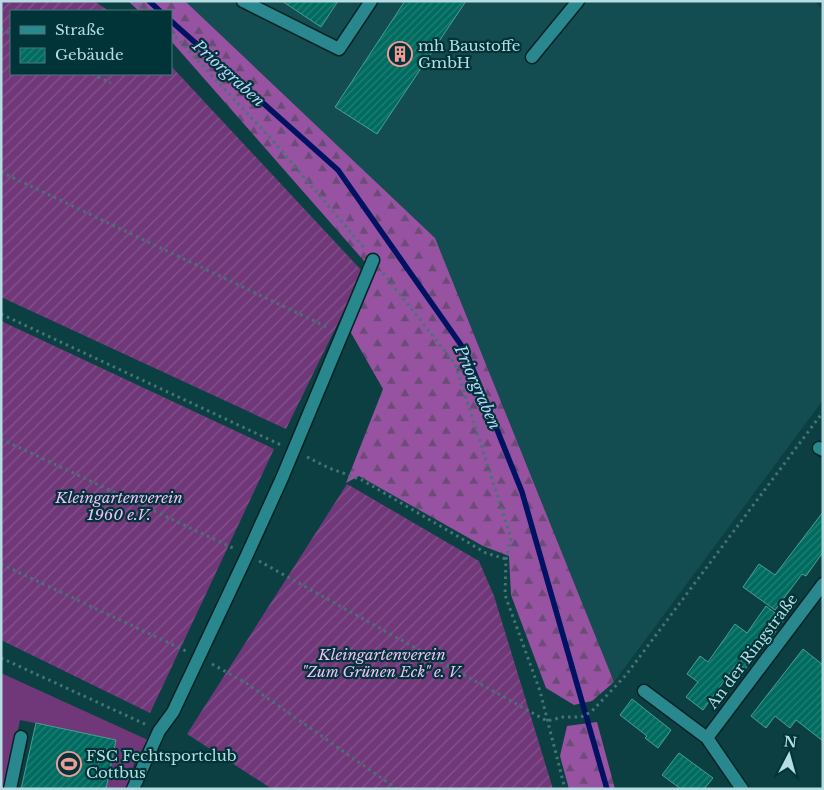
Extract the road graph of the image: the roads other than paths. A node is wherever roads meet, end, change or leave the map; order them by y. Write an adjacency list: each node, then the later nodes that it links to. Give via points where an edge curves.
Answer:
1 (243, 1): 2 (street, via 340,49)
2 (371, 1)
3 (578, 1): 4 (street)
4 (532, 57)
5 (373, 260): 11 (street, via 247,555)
6 (823, 584): 9 (street, An der Ringstraße)
7 (644, 692): 9 (street)
8 (21, 737): 10 (street)
9 (708, 738): 12 (street)
10 (10, 789)
11 (133, 789)
12 (742, 789)

